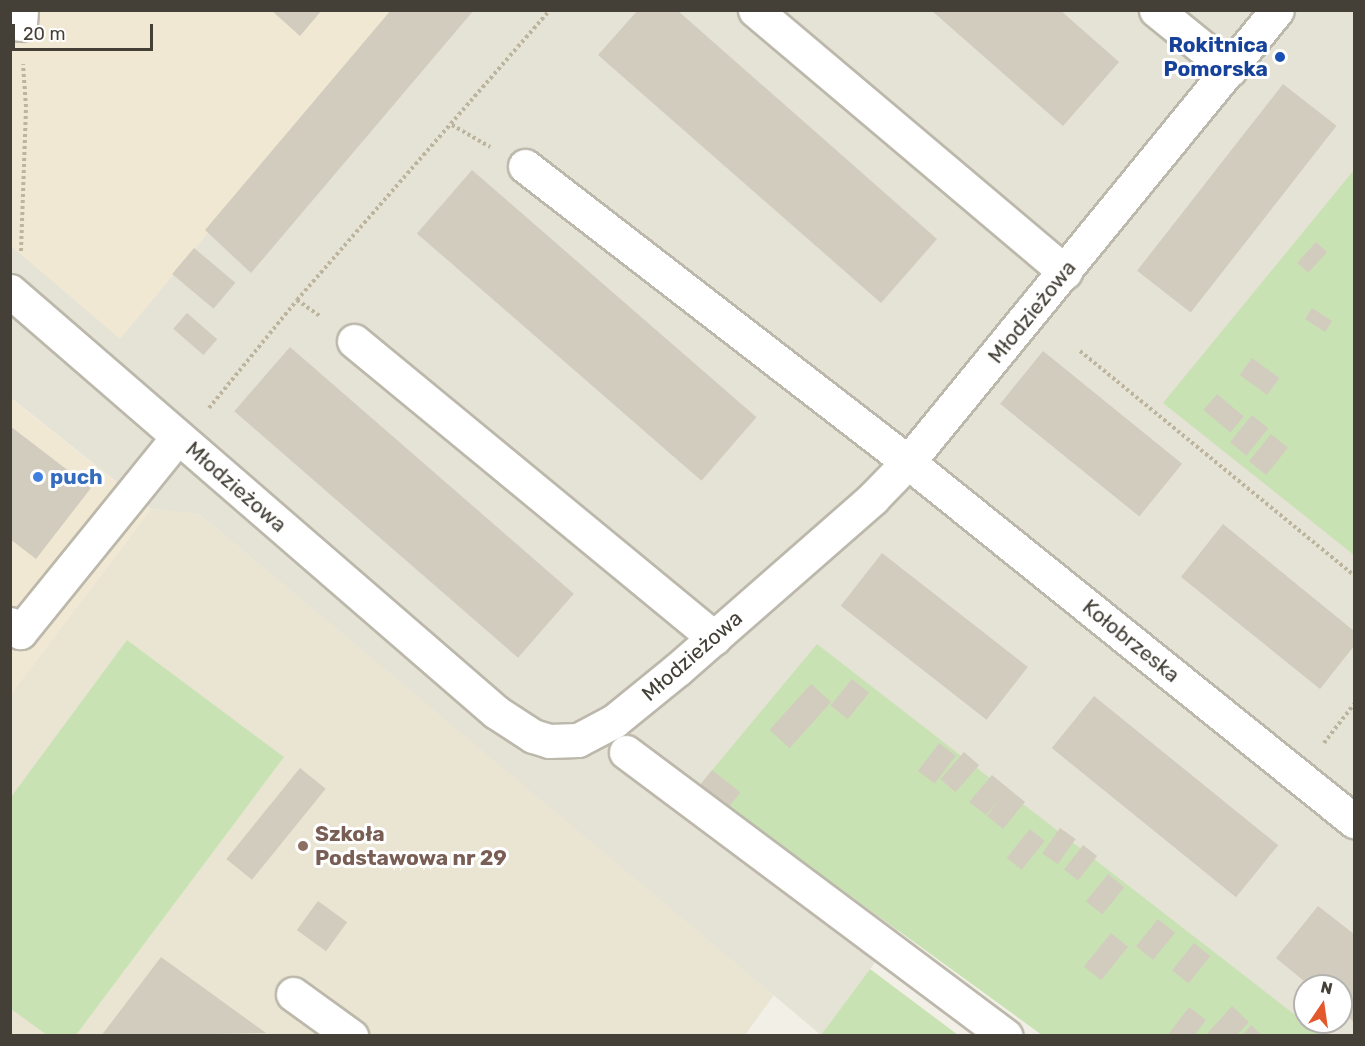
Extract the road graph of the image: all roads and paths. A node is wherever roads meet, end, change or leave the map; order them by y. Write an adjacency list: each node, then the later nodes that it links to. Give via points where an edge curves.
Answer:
1 (550, 10): 12 (path, via 297,300)
2 (755, 10): 8 (street)
3 (1156, 10): 6 (street)
4 (1277, 10): 6 (street, Młodzieżowa)
5 (21, 17): 9 (path, via 26,107)
6 (1230, 70): 8 (street, Młodzieżowa)
7 (525, 166): 14 (street, Kołobrzeska)
8 (1065, 272): 14 (street, Młodzieżowa)
9 (15, 276): 13 (street, Młodzieżowa)
10 (354, 341): 17 (street)
11 (1080, 351): 15 (path)
12 (208, 410)
13 (178, 437): 16 (street, via 20,632); 17 (street, Młodzieżowa, via 496,712 533,736 563,742 593,733 646,696)
14 (908, 462): 17 (street, Młodzieżowa, via 873,498); 20 (street, Kołobrzeska)
15 (1354, 575)
16 (10, 624)
17 (714, 638)
18 (1354, 704): 20 (path)
19 (626, 752): 24 (street)
20 (1298, 776): 21 (street, Kołobrzeska)
21 (1354, 821)
22 (293, 994): 23 (street)
23 (351, 1035)
24 (1006, 1035)

